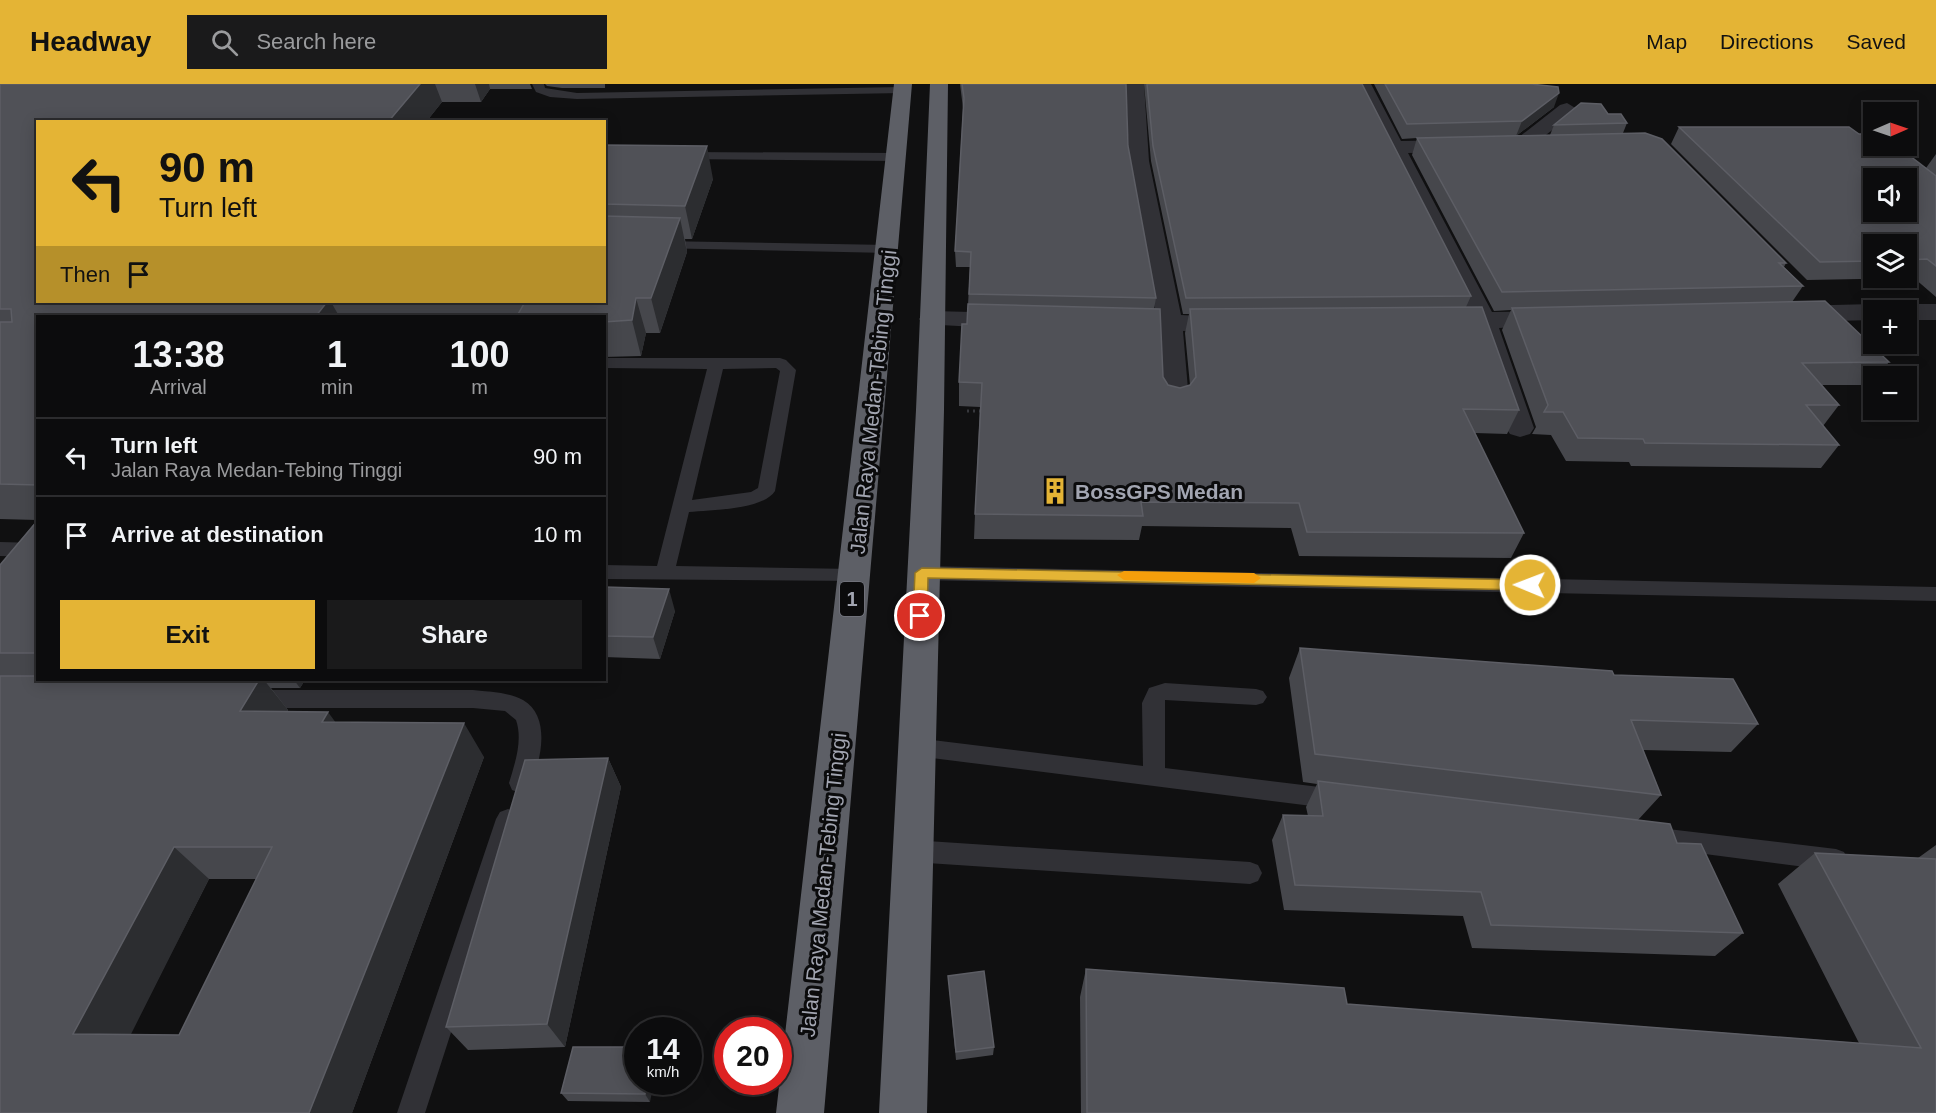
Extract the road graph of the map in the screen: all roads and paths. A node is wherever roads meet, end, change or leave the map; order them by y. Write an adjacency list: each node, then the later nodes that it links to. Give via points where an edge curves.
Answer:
1 (538, 84): 5 (lane, via 540,90 562,95)
2 (939, 84): 22 (highway)
3 (1135, 84): 28 (street, via 1139,161)
4 (1362, 84): 12 (street)
5 (795, 87): 6 (lane)
6 (903, 87): 14 (highway, Jalan Raya Medan-Tebing Tinggi / 1)
7 (1567, 109): 8 (street)
8 (1521, 145): 9 (street); 11 (street)
9 (1553, 145)
10 (1475, 146): 12 (street)
11 (1498, 146)
12 (1395, 147): 24 (street)
13 (674, 156): 14 (lane)
14 (897, 157): 16 (highway, Jalan Raya Medan-Tebing Tinggi / 1)
15 (651, 245): 16 (lane)
16 (889, 249): 41 (highway, Jalan Raya Medan-Tebing Tinggi / 1)
17 (1863, 311): 20 (street, via 1815,304)
18 (1917, 312): 19 (street)
19 (1936, 312)
20 (1765, 314)
21 (1578, 319): 24 (street)
22 (932, 320): 23 (street); 32 (highway)
23 (1039, 321)
24 (1485, 321): 26 (street); 34 (street)
25 (1099, 322): 28 (street)
26 (1415, 322)
27 (1252, 323): 28 (street)
28 (1170, 324): 31 (street)
29 (606, 363): 30 (lane)
30 (717, 364): 35 (lane); 35 (lane, via 780,363 788,370 766,491 755,498)
31 (1175, 401)
32 (930, 410): 33 (path); 39 (highway)
33 (989, 411)
34 (1520, 428)
35 (681, 507): 40 (lane)
36 (0, 549): 37 (lane)
37 (36, 550)
38 (606, 572): 40 (lane)
39 (922, 573): 42 (lane); 45 (highway)
40 (665, 574): 41 (lane)
41 (854, 576): 53 (highway, Jalan Raya Medan-Tebing Tinggi / 1)
42 (1936, 594)
43 (1256, 698): 46 (lane, via 1165,691 1156,694)
44 (236, 699): 52 (lane, via 473,699 519,708 528,723 526,763)
45 (916, 747): 46 (lane); 49 (highway)
46 (1154, 776): 47 (lane)
47 (1355, 801)
48 (1626, 834): 50 (lane)
49 (912, 851): 51 (lane); 54 (highway)
50 (1839, 860)
51 (1250, 873)
52 (411, 1113)
53 (800, 1113)
54 (903, 1113)

